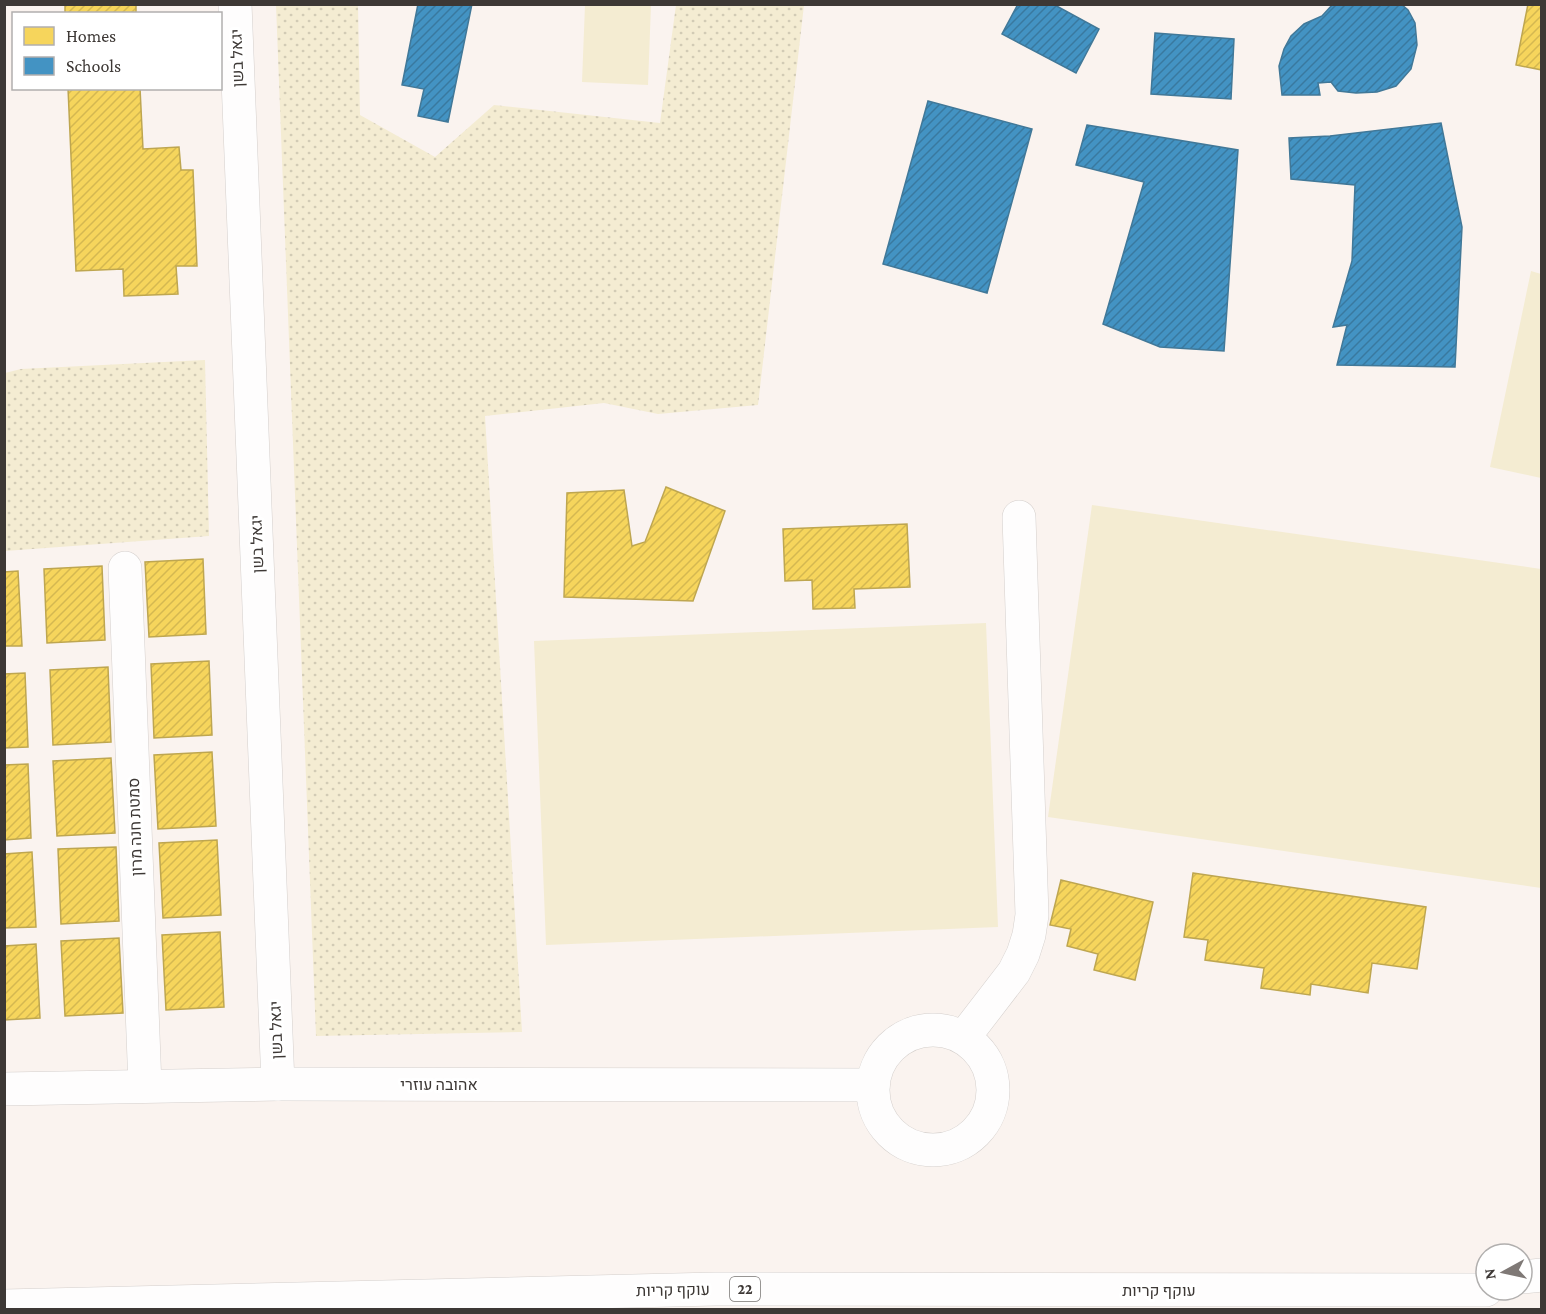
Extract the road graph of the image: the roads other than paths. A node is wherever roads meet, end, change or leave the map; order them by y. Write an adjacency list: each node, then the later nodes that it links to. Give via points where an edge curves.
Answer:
1 (235, 4): 5 (main road, יגאל בשן)
2 (1019, 517): 4 (main road, via 1032,915 1029,935 1014,972)
3 (125, 568): 7 (main road, סמטת חנה מרון)
4 (964, 1037): 6 (main road, via 945,1030 905,1036 889,1048 878,1065); 6 (main road, via 980,1050 990,1068 994,1088 992,1108 969,1140 932,1151 895,1138 882,1123 874,1104)
5 (278, 1084): 6 (main road, אהובה עוזרי); 7 (main road, אהובה עוזרי)
6 (873, 1085)
7 (145, 1086): 8 (main road, אהובה עוזרי)
8 (4, 1089)
9 (1474, 1282): 10 (main road)
10 (1405, 1290): 11 (main road, עוקף קריות / 22); 12 (main road, עוקף קריות / 22, via 715,1289)
11 (1474, 1290)
12 (4, 1306)

